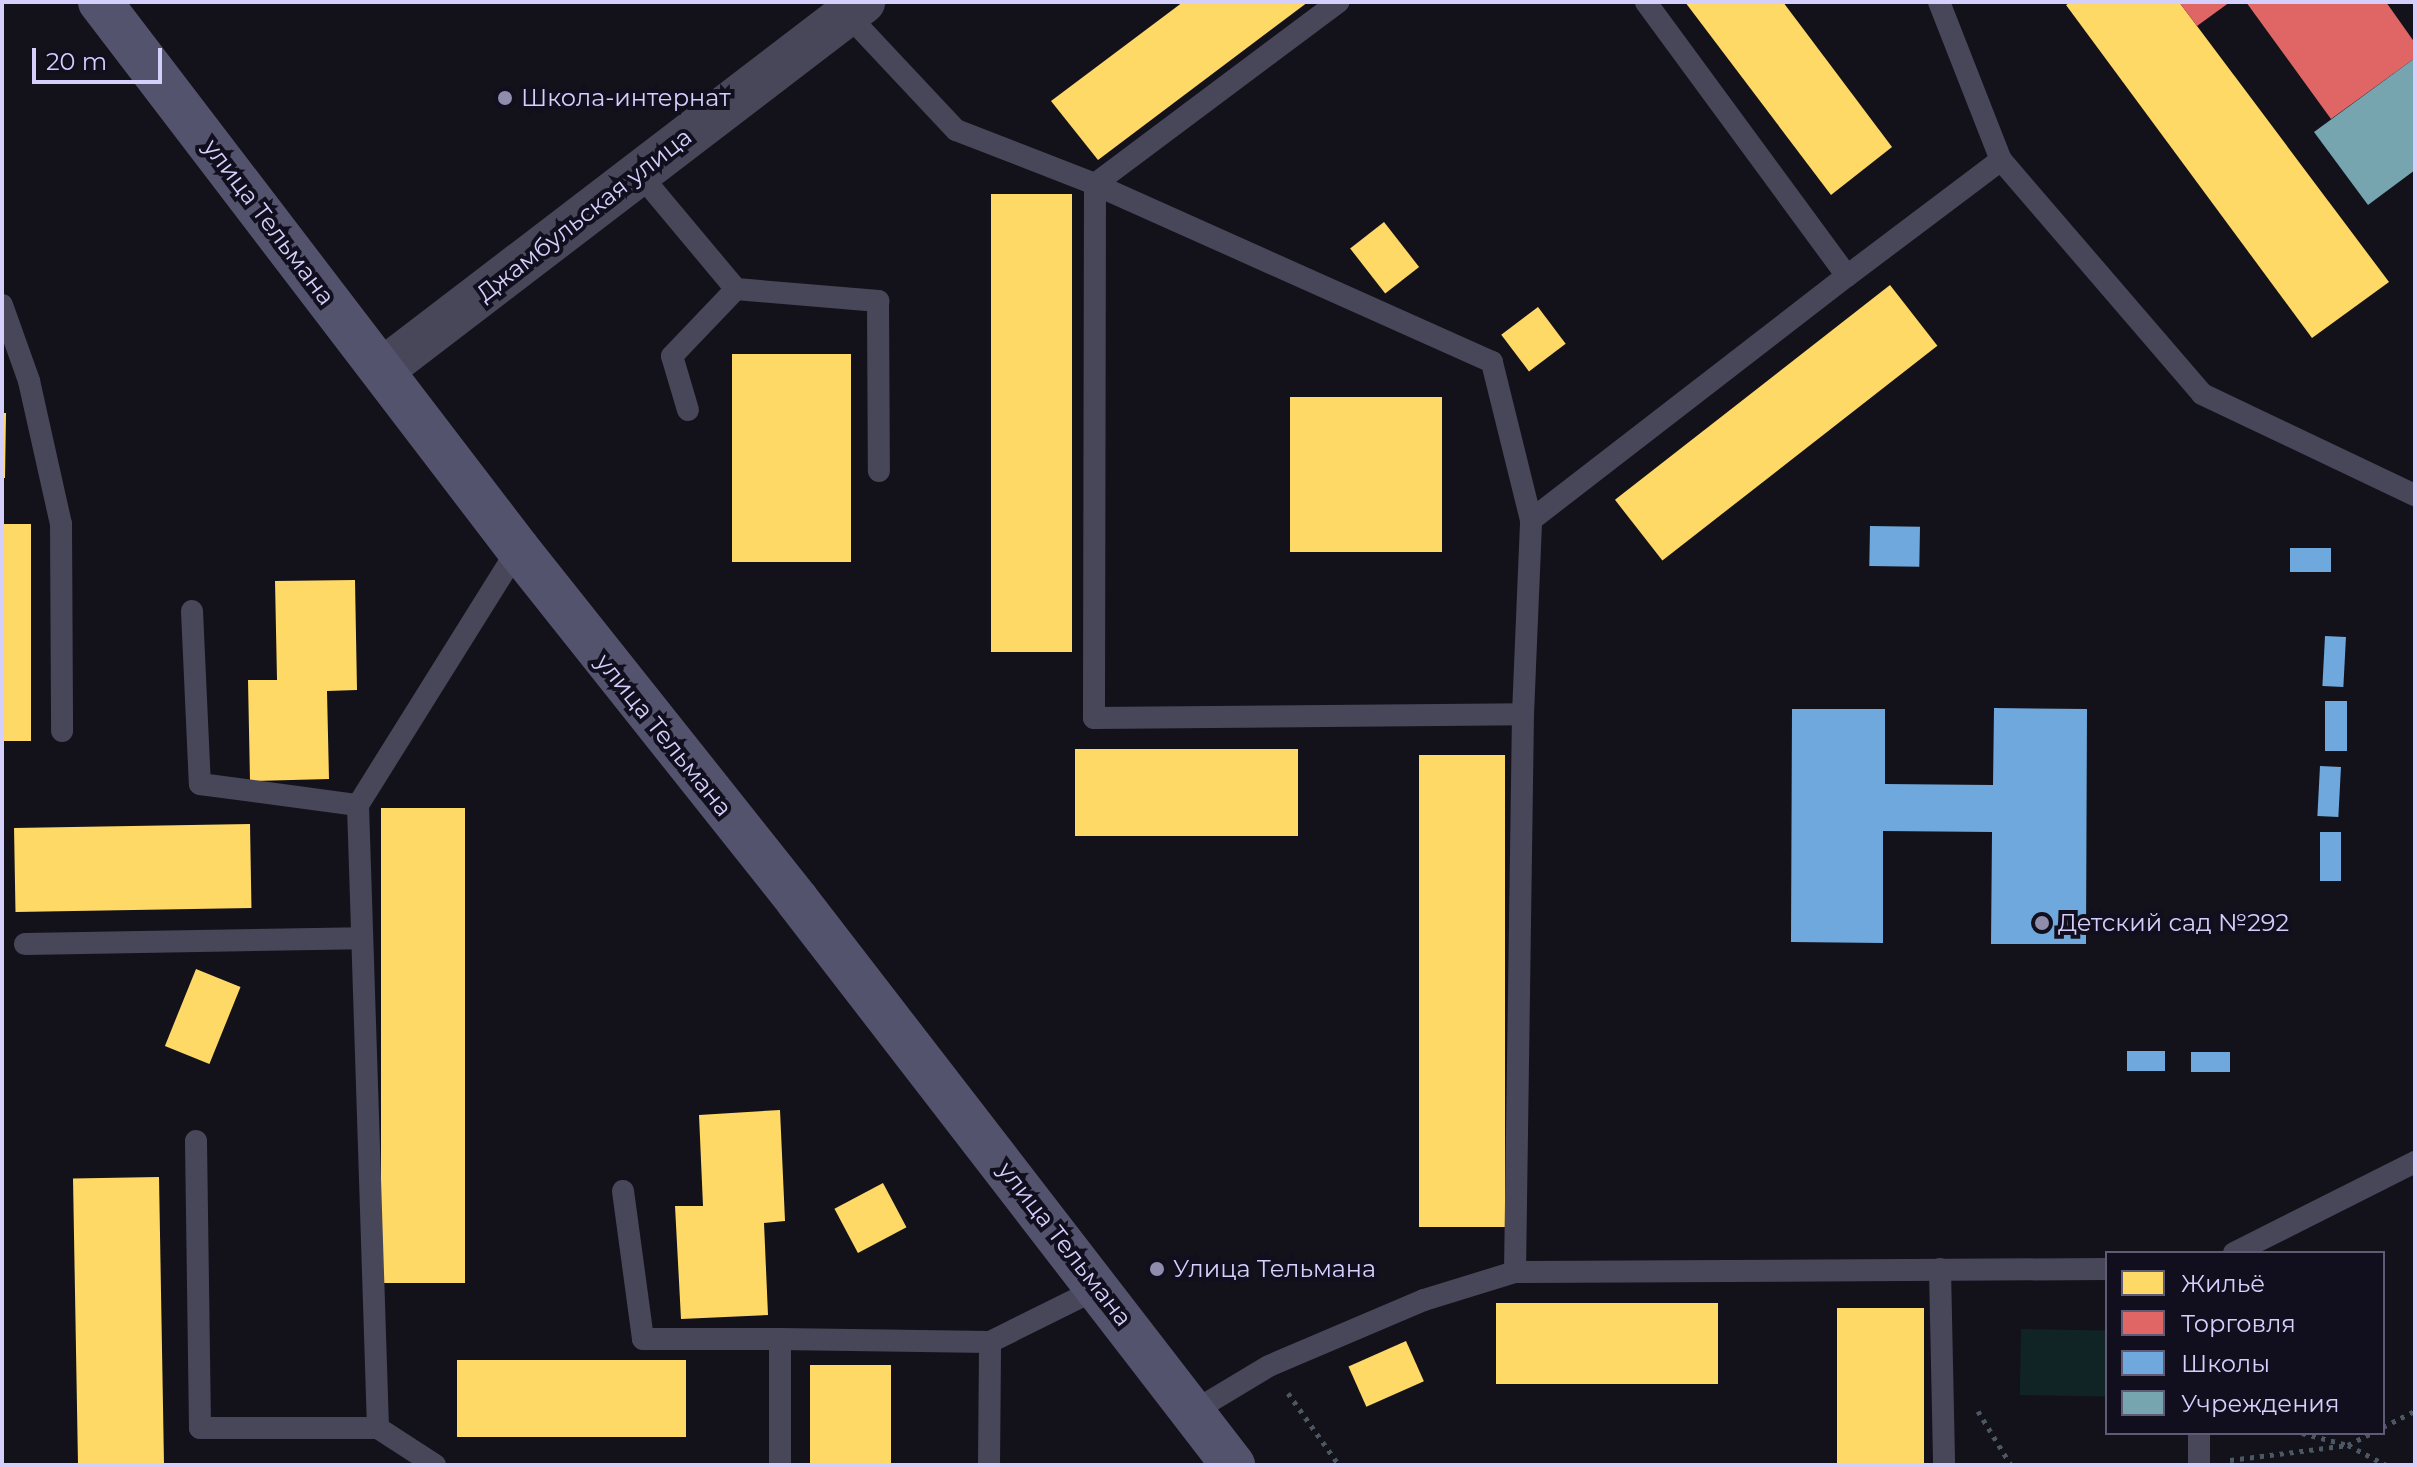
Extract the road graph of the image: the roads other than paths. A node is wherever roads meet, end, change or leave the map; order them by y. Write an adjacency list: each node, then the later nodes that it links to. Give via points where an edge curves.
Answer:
1 (100, 2): 12 (main road, улица Тельмана)
2 (1338, 2): 8 (lane)
3 (1646, 2): 9 (lane)
4 (1939, 2): 6 (lane)
5 (855, 8): 7 (street, Джамбульская улица); 8 (lane, via 956,130)
6 (2001, 160): 9 (lane); 15 (lane, via 2202,394)
7 (638, 172): 10 (lane); 12 (street, Джамбульская улица)
8 (1095, 184): 16 (lane, via 1492,362); 19 (lane, via 1094,718)
9 (1847, 276): 16 (lane)
10 (736, 289): 13 (lane, via 672,356); 14 (lane, via 878,301)
11 (2, 305): 20 (lane, via 29,381 61,524)
12 (382, 370): 17 (main road, улица Тельмана)
13 (688, 410)
14 (879, 471)
15 (2415, 495)
16 (1531, 520): 19 (lane)
17 (518, 549): 21 (lane); 31 (main road, улица Тельмана)
18 (192, 611): 21 (lane, via 200,784)
19 (1523, 714): 30 (lane)
20 (62, 731)
21 (358, 805): 22 (lane)
22 (360, 938): 23 (lane); 35 (lane)
23 (25, 944)
24 (196, 1141): 35 (lane, via 200,1428)
25 (2415, 1162): 27 (lane)
26 (623, 1191): 32 (lane, via 643,1339)
27 (2238, 1251)
28 (1940, 1269): 29 (lane); 30 (lane); 42 (lane)
29 (2105, 1269)
30 (1515, 1272): 34 (lane, via 1424,1300 1269,1366)
31 (1099, 1288): 33 (lane); 34 (main road, улица Тельмана)
32 (780, 1339): 33 (lane); 39 (lane)
33 (990, 1342): 40 (lane)
34 (1194, 1411): 41 (main road, улица Тельмана)
35 (378, 1428): 38 (lane)
36 (2199, 1435): 37 (lane)
37 (2199, 1464)
38 (435, 1465)
39 (780, 1465)
40 (989, 1465)
41 (1233, 1465)
42 (1944, 1465)

